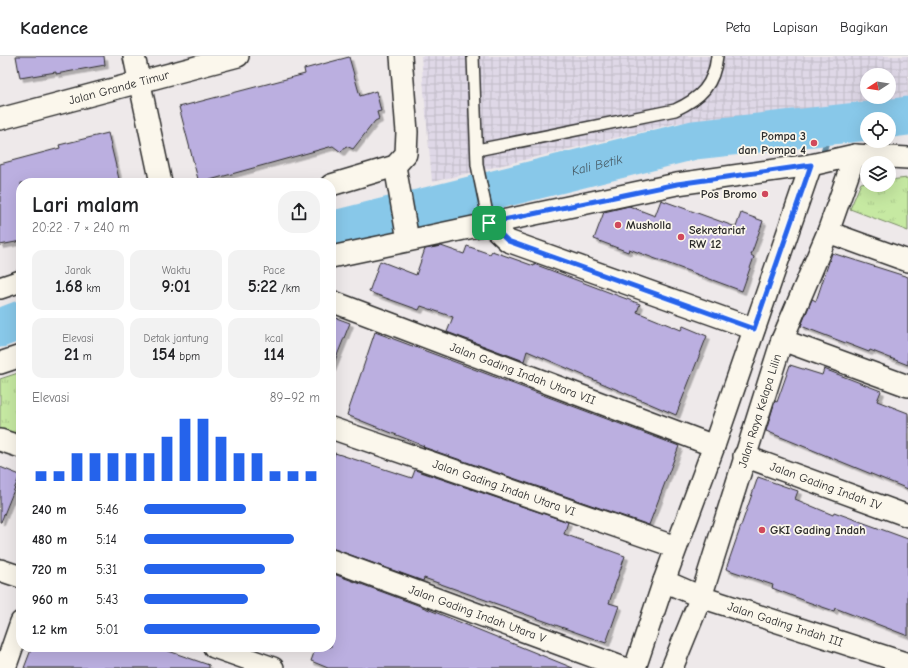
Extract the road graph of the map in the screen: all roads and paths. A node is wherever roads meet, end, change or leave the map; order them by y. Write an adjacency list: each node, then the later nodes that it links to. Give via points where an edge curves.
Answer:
1 (134, 56): 6 (street)
2 (238, 56): 6 (street, Jalan Grande Timur)
3 (401, 56): 12 (street, via 407,146 406,154)
4 (473, 56): 8 (lane)
5 (717, 56): 8 (lane, via 716,69 700,96 675,110)
6 (139, 84): 7 (street, Jalan Grande Timur); 13 (street)
7 (1, 117)
8 (477, 150): 15 (lane, via 478,171 485,199)
9 (848, 157): 10 (street); 11 (street); 16 (street, Jalan Raya Kelapa Lilin)
10 (908, 158)
11 (814, 164): 15 (street, via 677,184); 23 (street, Jalan Raya Kelapa Lilin)
12 (395, 170): 14 (street); 17 (street)
13 (160, 178)
14 (336, 184)
15 (482, 225): 17 (street); 23 (street, via 508,241)
16 (828, 232): 19 (street); 24 (street, Jalan Raya Kelapa Lilin)
17 (412, 234): 18 (street)
18 (336, 256)
19 (908, 261)
20 (16, 283): 21 (street)
21 (0, 288)
22 (336, 303): 31 (street, Jalan Gading Indah Utara VII)
23 (754, 329): 31 (street, Jalan Raya Kelapa Lilin)
24 (782, 340): 27 (street); 32 (street, Jalan Raya Kelapa Lilin)
25 (16, 358): 26 (street)
26 (0, 363)
27 (908, 386)
28 (336, 430): 34 (street, Jalan Gading Indah Utara VI)
29 (0, 440): 30 (street)
30 (16, 445)
31 (714, 446): 34 (street, Jalan Raya Kelapa Lilin)
32 (744, 456): 33 (street, Jalan Gading Indah IV); 38 (street, Jalan Raya Kelapa Lilin)
33 (908, 516)
34 (676, 547): 38 (street, Jalan Raya Kelapa Lilin)
35 (336, 562): 44 (street, Jalan Gading Indah Utara V)
36 (0, 570): 37 (street)
37 (16, 575)
38 (678, 587): 41 (street, Jalan Gading Indah III); 45 (street, Jalan Raya Kelapa Lilin); 46 (street, Jalan Raya Kelapa Lilin)
39 (16, 636): 42 (street)
40 (228, 652): 43 (street)
41 (908, 664)
42 (5, 668)
43 (273, 668)
44 (624, 668)
45 (635, 668)
46 (672, 668)

